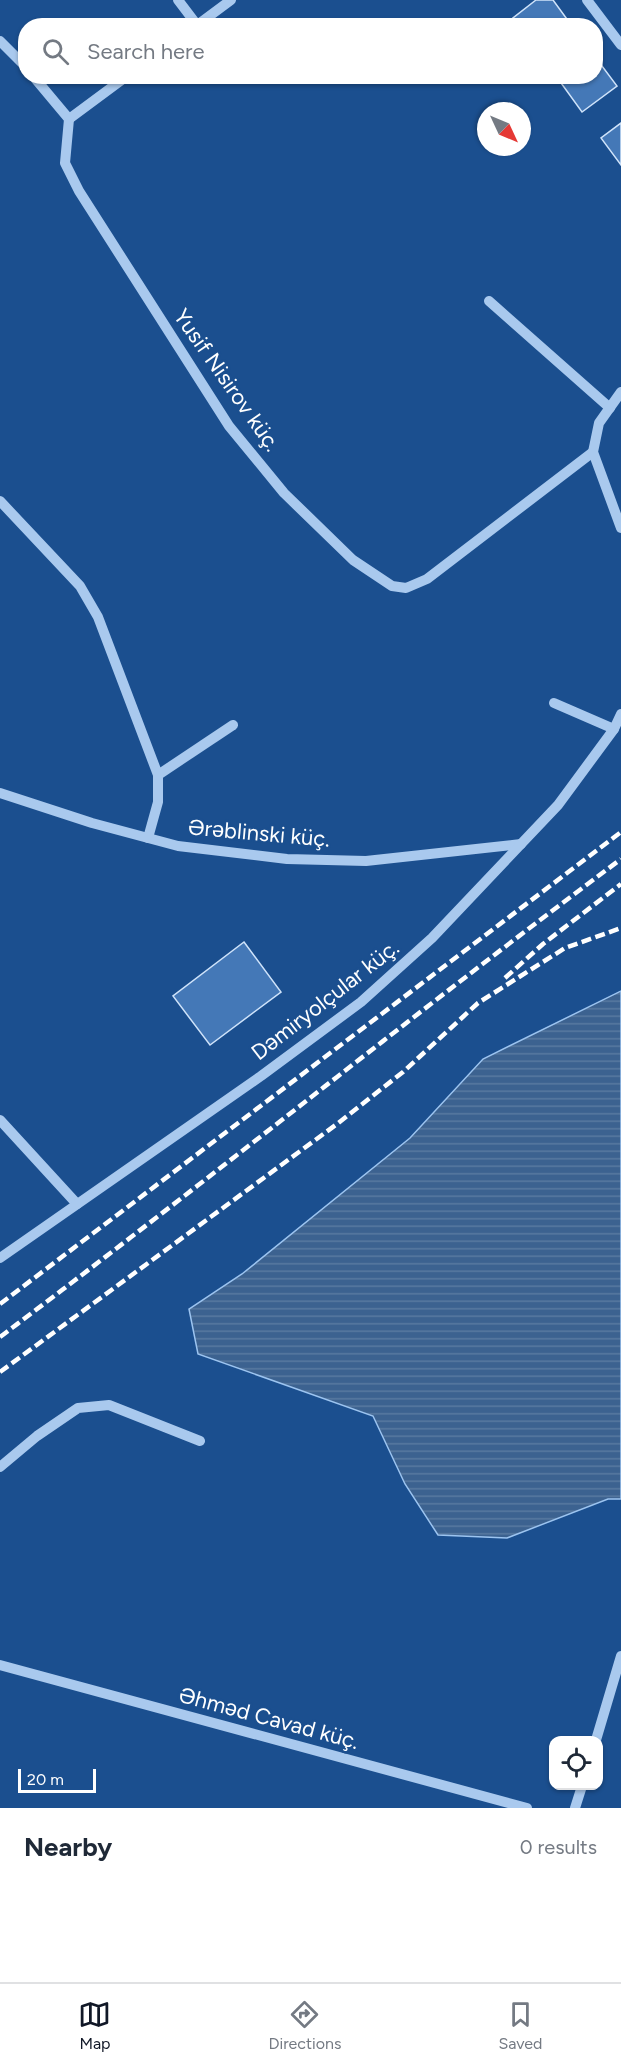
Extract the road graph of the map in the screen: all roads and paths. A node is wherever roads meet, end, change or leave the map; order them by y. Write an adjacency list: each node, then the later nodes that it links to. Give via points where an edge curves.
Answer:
1 (178, 0): 4 (street)
2 (231, 0): 5 (street)
3 (587, 0): 6 (street)
4 (192, 18)
5 (207, 18)
6 (601, 18)
7 (603, 21): 9 (street)
8 (0, 41): 10 (street)
9 (621, 45)
10 (18, 59)
11 (40, 84): 13 (street)
12 (116, 84): 13 (street)
13 (69, 119): 17 (street, Yusif Nisirov küç., via 65,163 79,191 229,426 284,493 353,560 392,585 406,588 427,579)
14 (489, 301): 16 (street)
15 (621, 392): 16 (street)
16 (610, 408): 17 (street, via 599,423)
17 (593, 452): 19 (street)
18 (0, 501): 24 (street, via 80,586 98,617)
19 (621, 528)
20 (554, 703): 23 (street)
21 (621, 714): 23 (street, Dəmiryolçular küç.)
22 (232, 725): 24 (street)
23 (614, 729): 27 (street, Dəmiryolçular küç., via 558,805)
24 (158, 775): 26 (street, via 158,802)
25 (0, 793): 26 (street, Ərəblinski küç.)
26 (148, 838): 27 (street, Ərəblinski küç., via 178,846 287,859 366,861)
27 (521, 844): 29 (street, Dəmiryolçular küç., via 432,938 361,1002)
28 (0, 1120): 29 (street)
29 (77, 1204): 30 (street, Dəmiryolçular küç.)
30 (0, 1258)
31 (201, 1441): 32 (street, via 110,1405 78,1408)
32 (0, 1467)
33 (621, 1656): 35 (street)
34 (0, 1665): 37 (street, Əhməd Cavad küç.)
35 (597, 1736)
36 (580, 1790): 38 (street)
37 (527, 1808)
38 (575, 1808)

